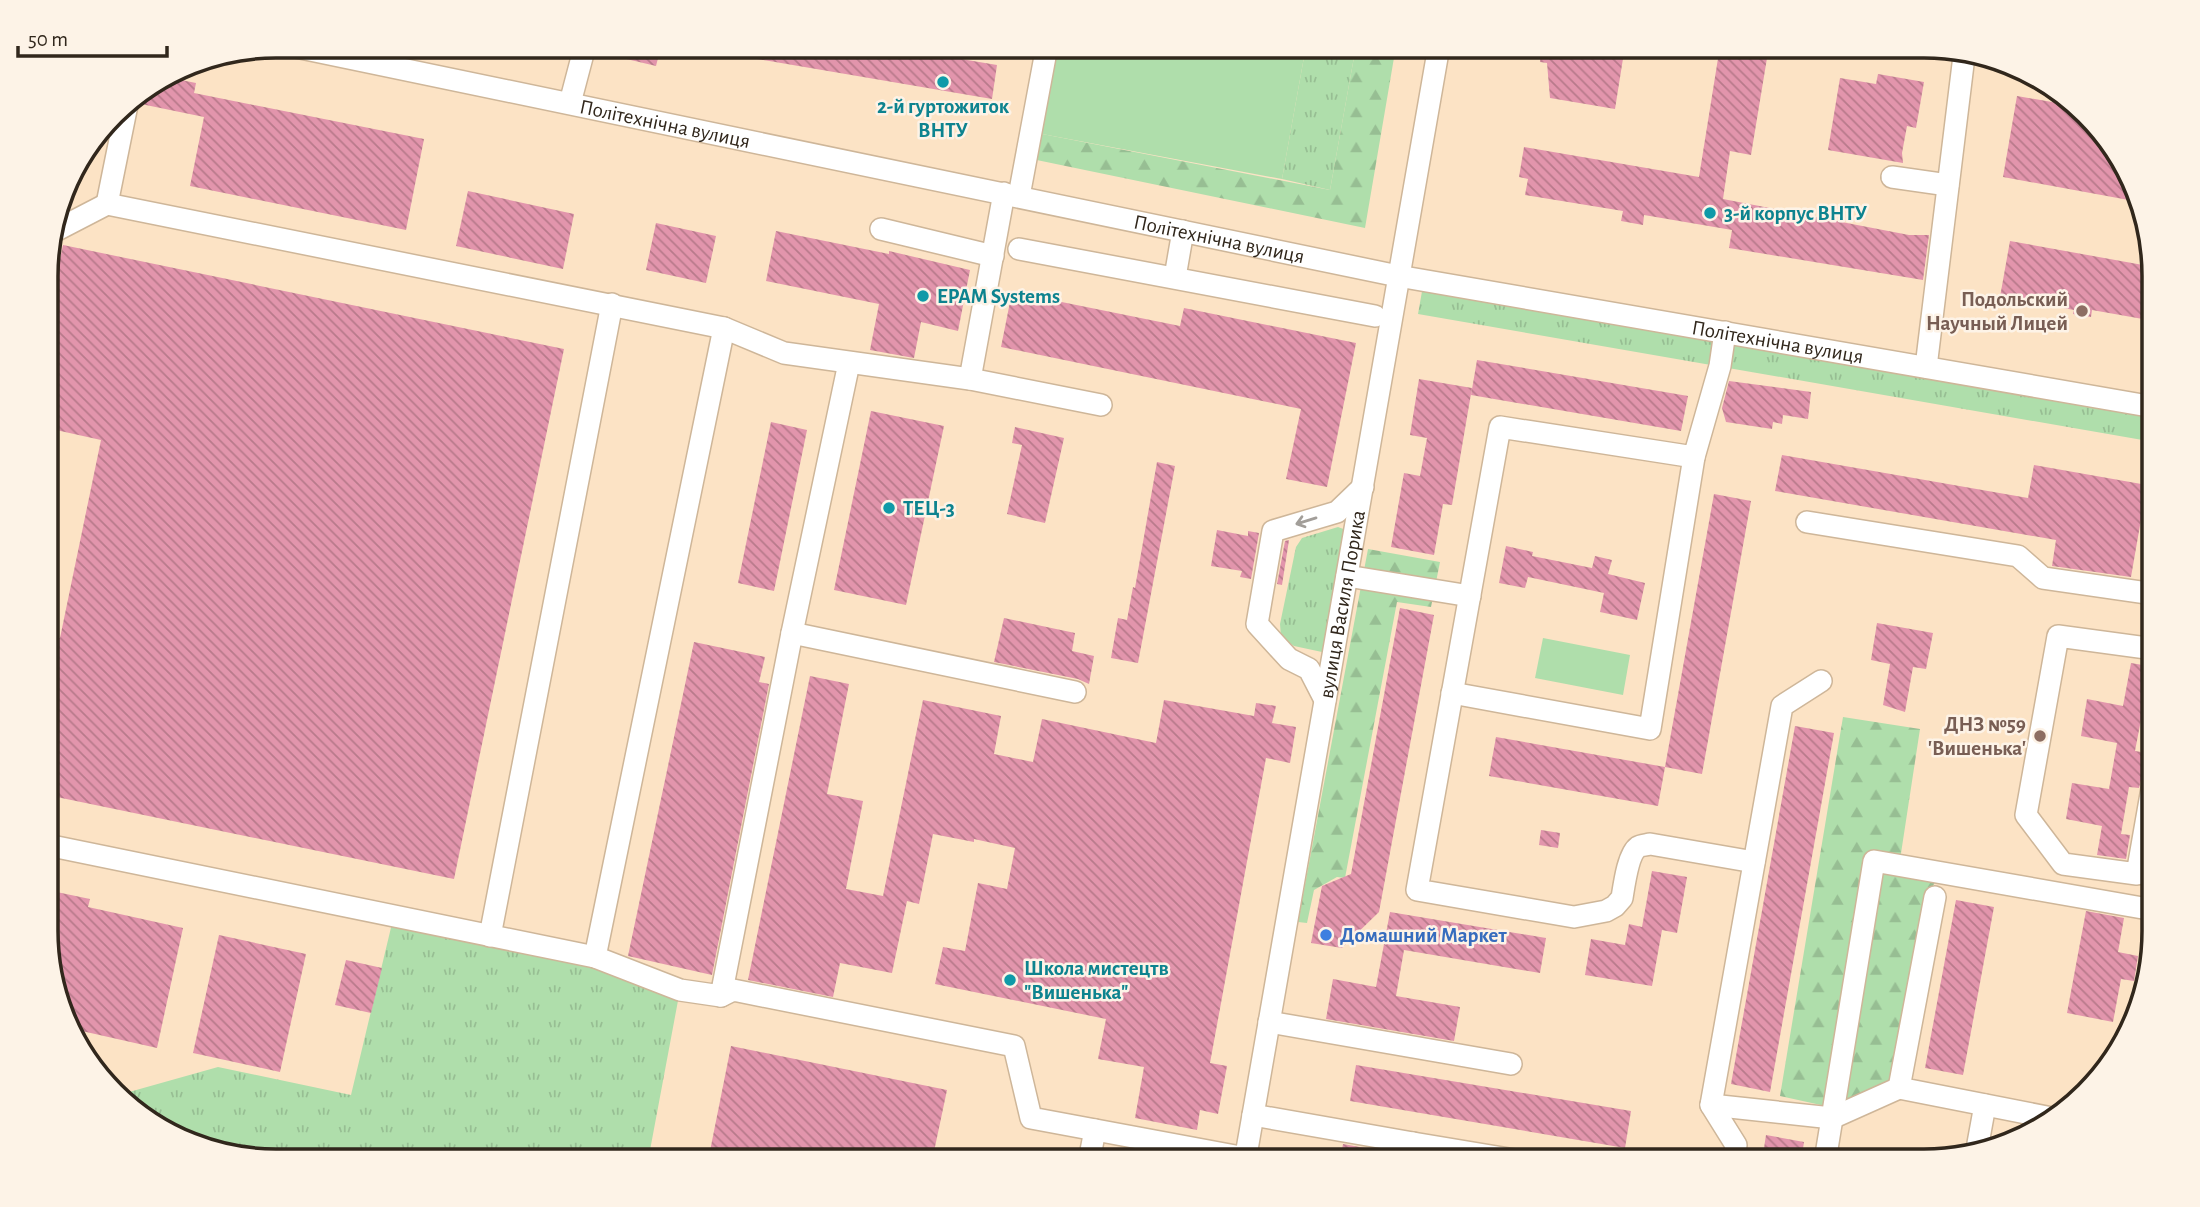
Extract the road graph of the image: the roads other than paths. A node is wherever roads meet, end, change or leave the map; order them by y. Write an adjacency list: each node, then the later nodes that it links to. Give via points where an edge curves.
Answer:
1 (350, 58): 6 (street, Політехнічна вулиця)
2 (581, 58): 6 (street)
3 (1044, 58): 10 (street)
4 (1437, 58): 17 (street, вулиця Василя Порика)
5 (1963, 62): 9 (street)
6 (570, 103): 10 (street, Політехнічна вулиця)
7 (124, 120): 11 (street)
8 (1892, 177): 9 (street)
9 (1948, 185): 24 (street)
10 (1012, 195): 14 (street, Політехнічна вулиця); 16 (street)
11 (107, 204): 12 (street); 19 (street)
12 (63, 227)
13 (881, 229): 16 (street)
14 (1183, 231): 17 (street, Політехнічна вулиця); 18 (street)
15 (1020, 249): 18 (street)
16 (993, 256): 25 (street)
17 (1398, 276): 22 (street, Політехнічна вулиця); 29 (street, вулиця Василя Порика)
18 (1175, 277): 20 (street)
19 (611, 304): 21 (street); 45 (street)
20 (1375, 316)
21 (724, 327): 23 (street, via 784,353); 46 (street)
22 (1725, 332): 24 (street, Політехнічна вулиця); 28 (street)
23 (849, 363): 25 (street); 34 (street)
24 (1926, 367): 27 (street, Політехнічна вулиця)
25 (970, 379): 26 (street)
26 (1101, 405)
27 (2142, 405)
28 (1694, 457): 33 (street, via 1500,427); 38 (street, via 1650,729)
29 (1363, 487): 31 (street, вулиця Василя Порика); 39 (street, one-way to 39, via 1337,512 1273,531 1257,624 1289,659 1309,669)
30 (1807, 522): 32 (street, via 2018,556 2043,578)
31 (1347, 576): 33 (street); 39 (street, вулиця Василя Порика)
32 (2142, 592)
33 (1470, 596): 38 (street)
34 (792, 633): 37 (street); 47 (street)
35 (2142, 647): 40 (street, via 2057,636 2026,815 2063,864 2137,874)
36 (1821, 681): 42 (street, via 1782,706)
37 (1075, 692)
38 (1452, 693): 42 (street, via 1417,890 1574,917 1606,911 1619,903 1631,857 1644,845)
39 (1325, 700): 48 (street, вулиця Василя Порика)
40 (2142, 845)
41 (58, 847): 45 (street)
42 (1754, 862): 51 (street)
43 (1935, 897): 50 (street)
44 (2142, 908): 55 (street, via 1874,861)
45 (490, 936): 46 (street)
46 (595, 957): 47 (street, via 680,990)
47 (721, 996): 56 (street, via 733,990 1014,1046 1031,1118)
48 (1269, 1022): 49 (street); 53 (street, вулиця Василя Порика)
49 (1511, 1065)
50 (1899, 1087): 52 (street); 55 (street)
51 (1711, 1105): 55 (street); 62 (street)
52 (1985, 1105): 54 (street); 57 (street)
53 (1253, 1115): 60 (street, вулиця Василя Порика); 61 (street)
54 (2039, 1116)
55 (1832, 1118): 63 (street)
56 (1095, 1130): 58 (street); 59 (street)
57 (1978, 1142)
58 (1091, 1149)
59 (1174, 1149)
60 (1248, 1149)
61 (1398, 1149)
62 (1736, 1149)
63 (1827, 1149)

